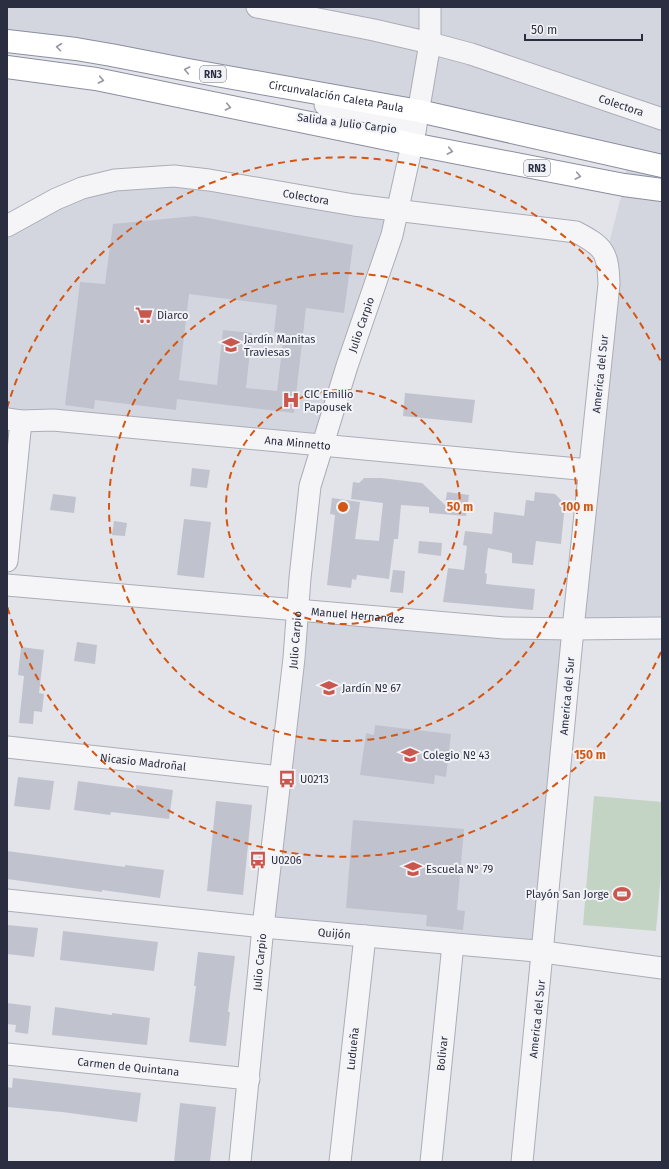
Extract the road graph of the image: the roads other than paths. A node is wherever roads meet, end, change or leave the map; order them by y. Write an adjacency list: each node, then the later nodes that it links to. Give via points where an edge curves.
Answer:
1 (257, 7): 4 (street, Colectora)
2 (430, 7): 4 (street, Julio Carpio)
3 (7, 42): 7 (highway, Circunvalación Caleta Paula / RN3, one-way to 3, via 244,80 76,49)
4 (430, 43): 6 (street, Colectora, via 471,54); 7 (street, Julio Carpio)
5 (7, 66): 7 (highway, Circunvalación Caleta Paula / RN3, one-way to 7, via 96,79 275,116)
6 (662, 119)
7 (414, 127): 8 (highway, Circunvalación Caleta Paula / RN3, via 540,138); 9 (highway, Circunvalación Caleta Paula / RN3, one-way to 9, via 624,185); 10 (street, Julio Carpio)
8 (662, 166)
9 (662, 190)
10 (398, 209): 11 (street, Colectora, via 354,205 209,180 174,176 150,177 116,180 82,188); 12 (street, Colectora, via 576,232 593,240); 14 (street, Julio Carpio, via 392,235)
11 (7, 226)
12 (606, 255): 15 (street, America del Sur, via 609,284)
13 (14, 420): 14 (street, Ana Minnetto, via 53,420); 16 (street)
14 (322, 446): 15 (street, Ana Minnetto); 19 (street, Julio Carpio, via 310,486)
15 (589, 470): 21 (street, America del Sur)
16 (9, 522): 17 (street)
17 (7, 561)
18 (7, 585): 19 (street, Manuel Hernandez)
19 (297, 611): 21 (street, Manuel Hernandez, via 506,628); 23 (street, Julio Carpio)
20 (662, 628): 21 (street, Manuel Hernandez)
21 (574, 629): 28 (street, America del Sur)
22 (7, 747): 23 (street, Nicasio Madroñal)
23 (280, 777): 25 (street, Julio Carpio)
24 (7, 900): 25 (street, Quijón)
25 (263, 927): 26 (street, Quijón); 31 (street, Julio Carpio)
26 (365, 936): 27 (street, Quijón); 33 (street, Ludueña)
27 (453, 944): 28 (street, Quijón); 34 (street, Bolivar)
28 (543, 952): 29 (street, Quijón); 35 (street, America del Sur)
29 (662, 968)
30 (7, 1054): 31 (street, Carmen de Quintana)
31 (249, 1079): 32 (street, Julio Carpio)
32 (240, 1162)
33 (340, 1162)
34 (431, 1162)
35 (522, 1162)

